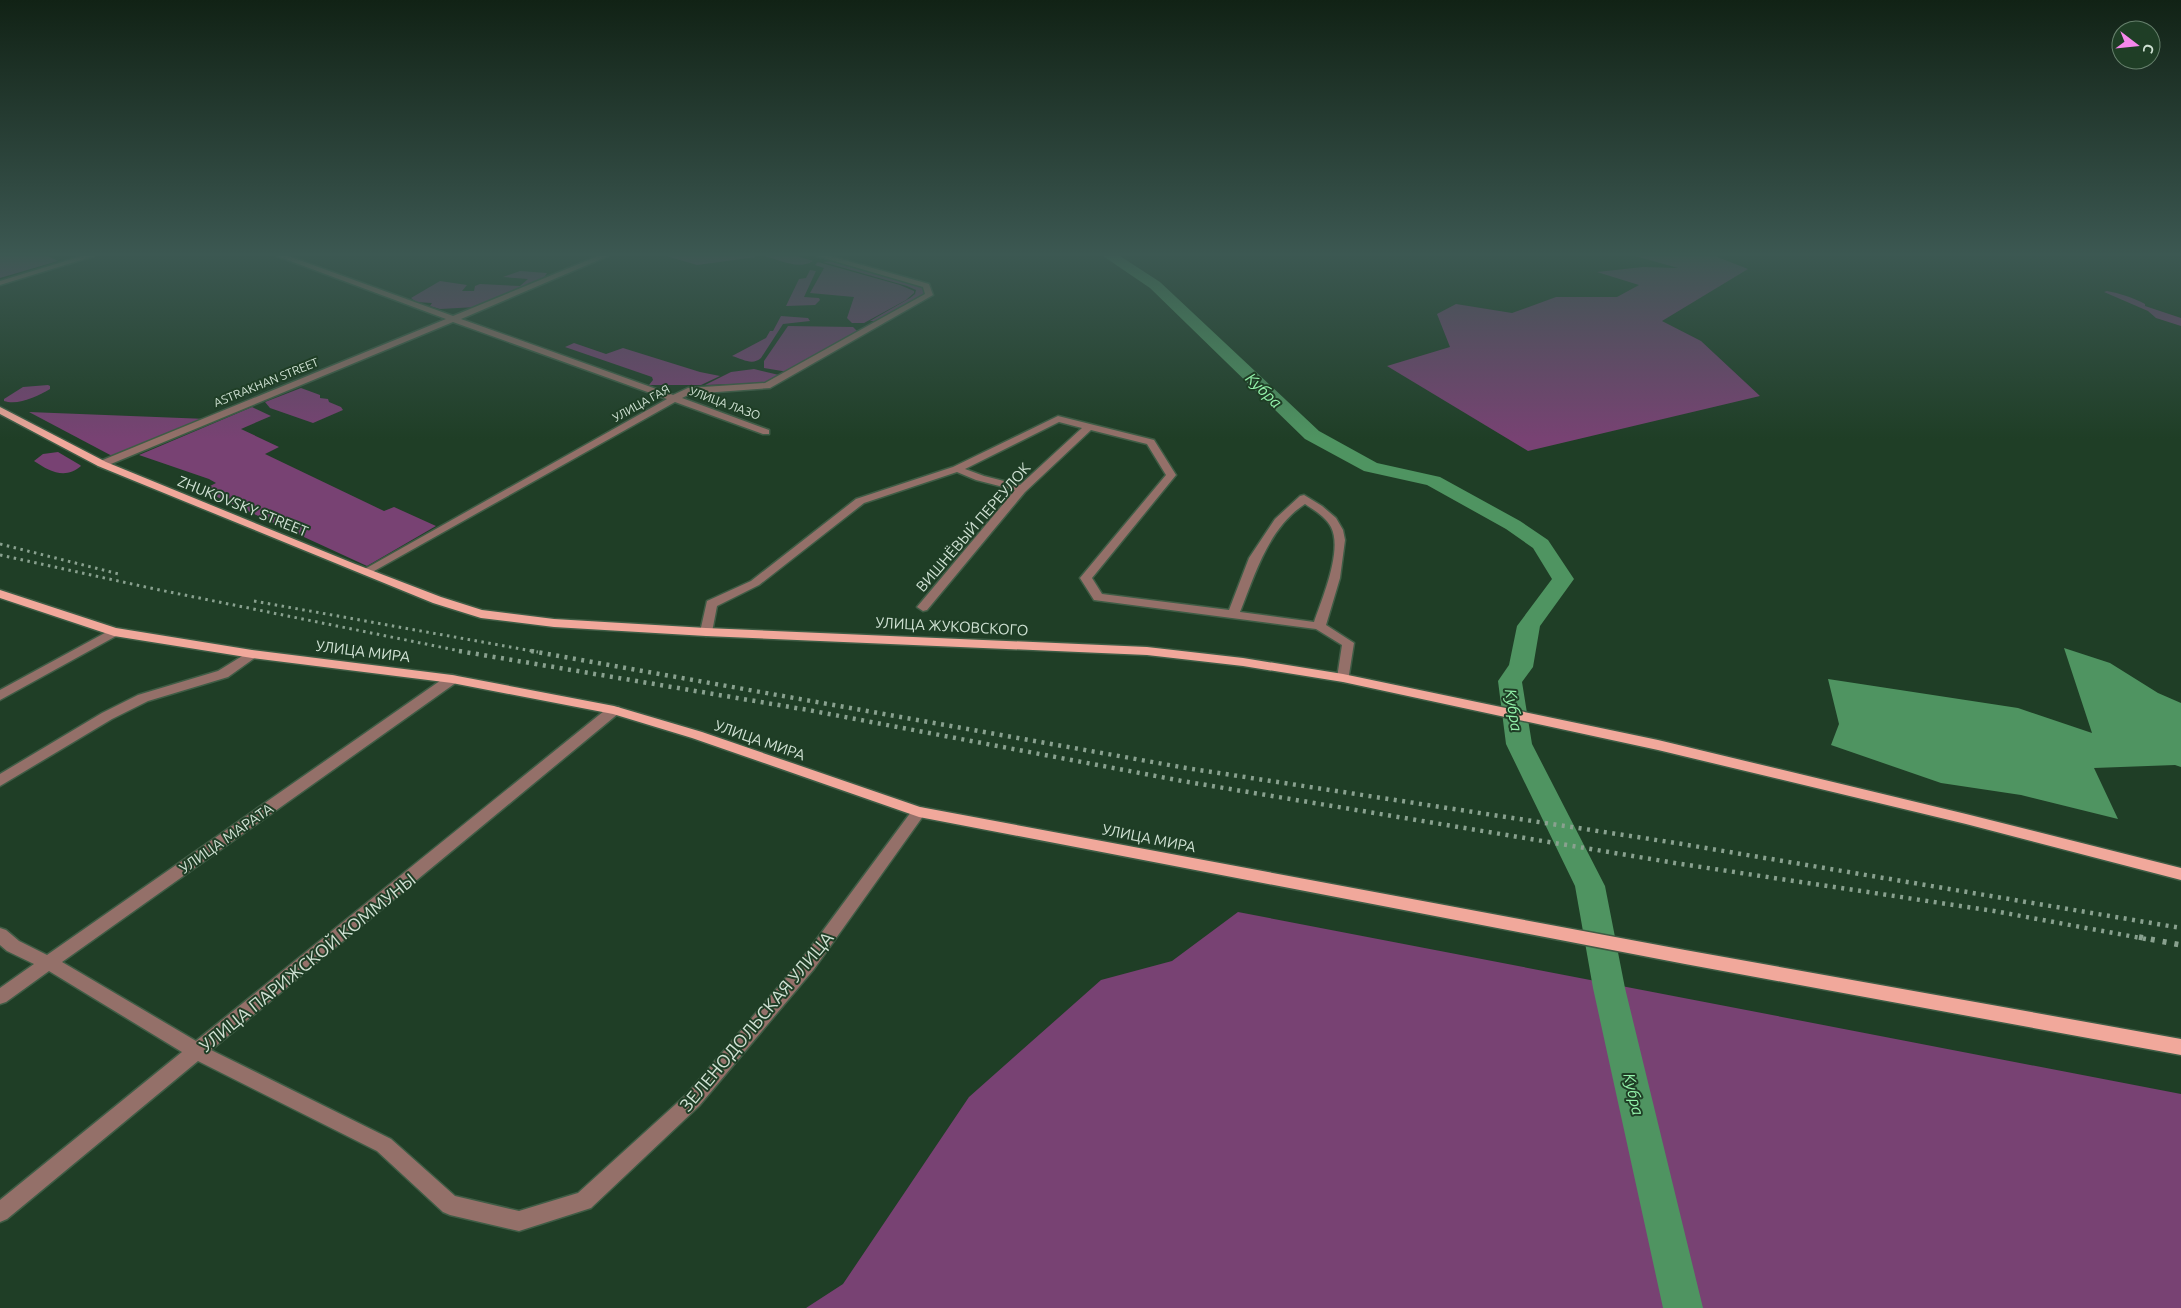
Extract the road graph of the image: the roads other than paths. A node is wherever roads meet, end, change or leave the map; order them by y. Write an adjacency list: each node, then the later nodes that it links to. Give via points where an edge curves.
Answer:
1 (446, 317): 4 (street, УЛИЦА ЛАЗО)
2 (461, 317): 4 (street, ASTRAKHAN STREET)
3 (892, 317): 5 (street, УЛИЦА ГАЯ, via 767,386 688,391)
4 (454, 320): 5 (street, УЛИЦА ЛАЗО); 9 (street, ASTRAKHAN STREET)
5 (676, 399): 8 (street, УЛИЦА ЛАЗО); 12 (street, УЛИЦА ГАЯ)
6 (0, 410): 9 (main road, ZHUKOVSKY STREET)
7 (1088, 426): 10 (street, via 1058,419); 11 (street, ВИШНЁВЫЙ ПЕРЕУЛОК); 15 (street, via 1151,442 1171,474 1086,578 1098,596)
8 (766, 432)
9 (102, 464): 12 (main road, ZHUKOVSKY STREET)
10 (957, 468): 11 (street, via 980,478); 18 (street, via 860,501 755,583 711,604)
11 (1023, 489): 14 (street, ВИШНЁВЫЙ ПЕРЕУЛОК)
12 (367, 572): 18 (main road, ZHUKOVSKY STREET, via 481,614 554,623)
13 (0, 594): 17 (main road, УЛИЦА МИРА)
14 (923, 607)
15 (1233, 614): 16 (street); 16 (street, via 1256,557 1279,522 1304,498 1328,516 1338,531 1339,553)
16 (1318, 626): 20 (street, via 1348,643)
17 (114, 632): 19 (main road, УЛИЦА МИРА); 22 (street)
18 (706, 632): 20 (main road, УЛИЦА ЖУКОВСКОГО, via 1147,651)
19 (252, 654): 21 (main road, УЛИЦА МИРА); 24 (street, via 223,674 143,698 107,716)
20 (1343, 678): 26 (main road, УЛИЦА ЖУКОВСКОГО, via 1658,745)
21 (452, 679): 23 (main road, УЛИЦА МИРА); 28 (street, УЛИЦА МАРАТА)
22 (0, 696)
23 (614, 710): 25 (main road, УЛИЦА МИРА, via 697,735); 31 (street, УЛИЦА ПАРИЖСКОЙ КОММУНЫ)
24 (0, 781)
25 (919, 812): 30 (main road, УЛИЦА МИРА); 31 (street, ЗЕЛЕНОДОЛЬСКАЯ УЛИЦА, via 808,964 693,1100 584,1201 519,1221 450,1205 384,1145)
26 (2181, 874)
27 (0, 935): 28 (street, ЗЕЛЕНОДОЛЬСКАЯ УЛИЦА, via 13,946)
28 (49, 962): 29 (street, УЛИЦА МАРАТА); 31 (street, ЗЕЛЕНОДОЛЬСКАЯ УЛИЦА)
29 (0, 997)
30 (2181, 1047)
31 (198, 1052): 32 (street, УЛИЦА ПАРИЖСКОЙ КОММУНЫ)
32 (0, 1212)

